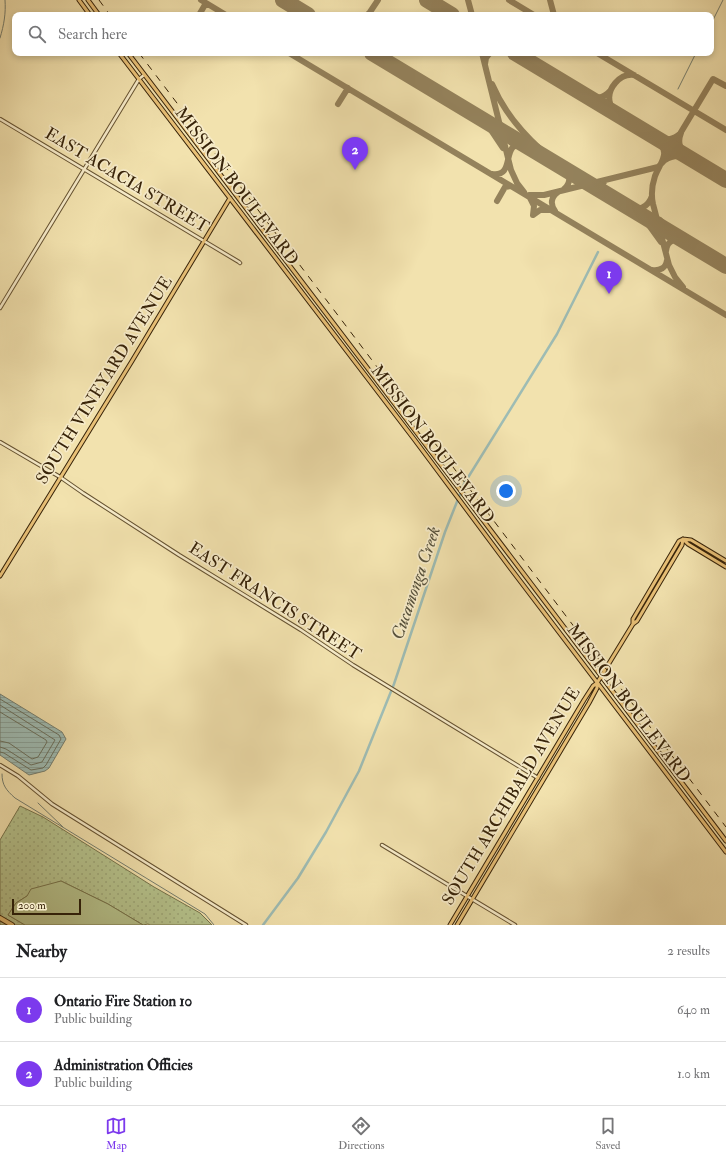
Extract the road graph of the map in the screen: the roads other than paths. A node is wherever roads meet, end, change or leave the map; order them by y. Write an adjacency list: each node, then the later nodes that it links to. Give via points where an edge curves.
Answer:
1 (78, 0): 3 (main road)
2 (88, 0): 4 (main road)
3 (88, 12)
4 (97, 12)
5 (121, 56): 8 (main road, MISSION BOULEVARD)
6 (130, 56): 7 (main road, MISSION BOULEVARD)
7 (144, 75): 8 (street); 11 (main road, MISSION BOULEVARD)
8 (139, 79): 10 (street); 13 (main road, MISSION BOULEVARD)
9 (0, 118): 10 (street, EAST ACACIA STREET)
10 (84, 169): 14 (street, EAST ACACIA STREET); 16 (street)
11 (227, 183): 12 (main road); 26 (main road, MISSION BOULEVARD)
12 (238, 183)
13 (230, 198): 14 (main road, SOUTH VINEYARD AVENUE); 29 (main road, MISSION BOULEVARD)
14 (205, 241): 15 (street, EAST ACACIA STREET); 18 (main road, SOUTH VINEYARD AVENUE)
15 (240, 263)
16 (0, 308)
17 (0, 442): 18 (street, EAST FRANCIS STREET)
18 (60, 477): 24 (main road, SOUTH VINEYARD AVENUE); 33 (street, EAST FRANCIS STREET, via 352,665)
19 (683, 539): 20 (main road, via 691,540); 21 (main road); 22 (main road); 23 (main road)
20 (726, 561)
21 (666, 564): 23 (main road); 25 (main road, via 633,619)
22 (726, 566)
23 (664, 575): 25 (main road)
24 (0, 576)
25 (633, 624): 27 (main road, SOUTH ARCHIBALD AVENUE)
26 (590, 662): 27 (main road, via 598,670); 28 (main road, MISSION BOULEVARD)
27 (606, 668): 28 (main road, SOUTH ARCHIBALD AVENUE)
28 (601, 677): 29 (main road, SOUTH ARCHIBALD AVENUE); 34 (main road, MISSION BOULEVARD)
29 (597, 683): 30 (main road, SOUTH ARCHIBALD AVENUE); 31 (main road, MISSION BOULEVARD); 33 (main road, SOUTH ARCHIBALD AVENUE, via 587,695)
30 (594, 693): 31 (main road, via 600,689); 38 (main road, SOUTH ARCHIBALD AVENUE)
31 (605, 694): 36 (main road, MISSION BOULEVARD)
32 (0, 765): 41 (street, via 52,804)
33 (538, 778): 37 (main road, SOUTH ARCHIBALD AVENUE)
34 (726, 841)
35 (382, 845): 37 (street)
36 (726, 852)
37 (467, 896): 38 (street); 42 (main road, SOUTH ARCHIBALD AVENUE)
38 (473, 899): 43 (main road, SOUTH ARCHIBALD AVENUE); 44 (street)
39 (0, 918): 40 (highway)
40 (12, 925)
41 (246, 925)
42 (450, 925)
43 (457, 925)
44 (514, 925)

